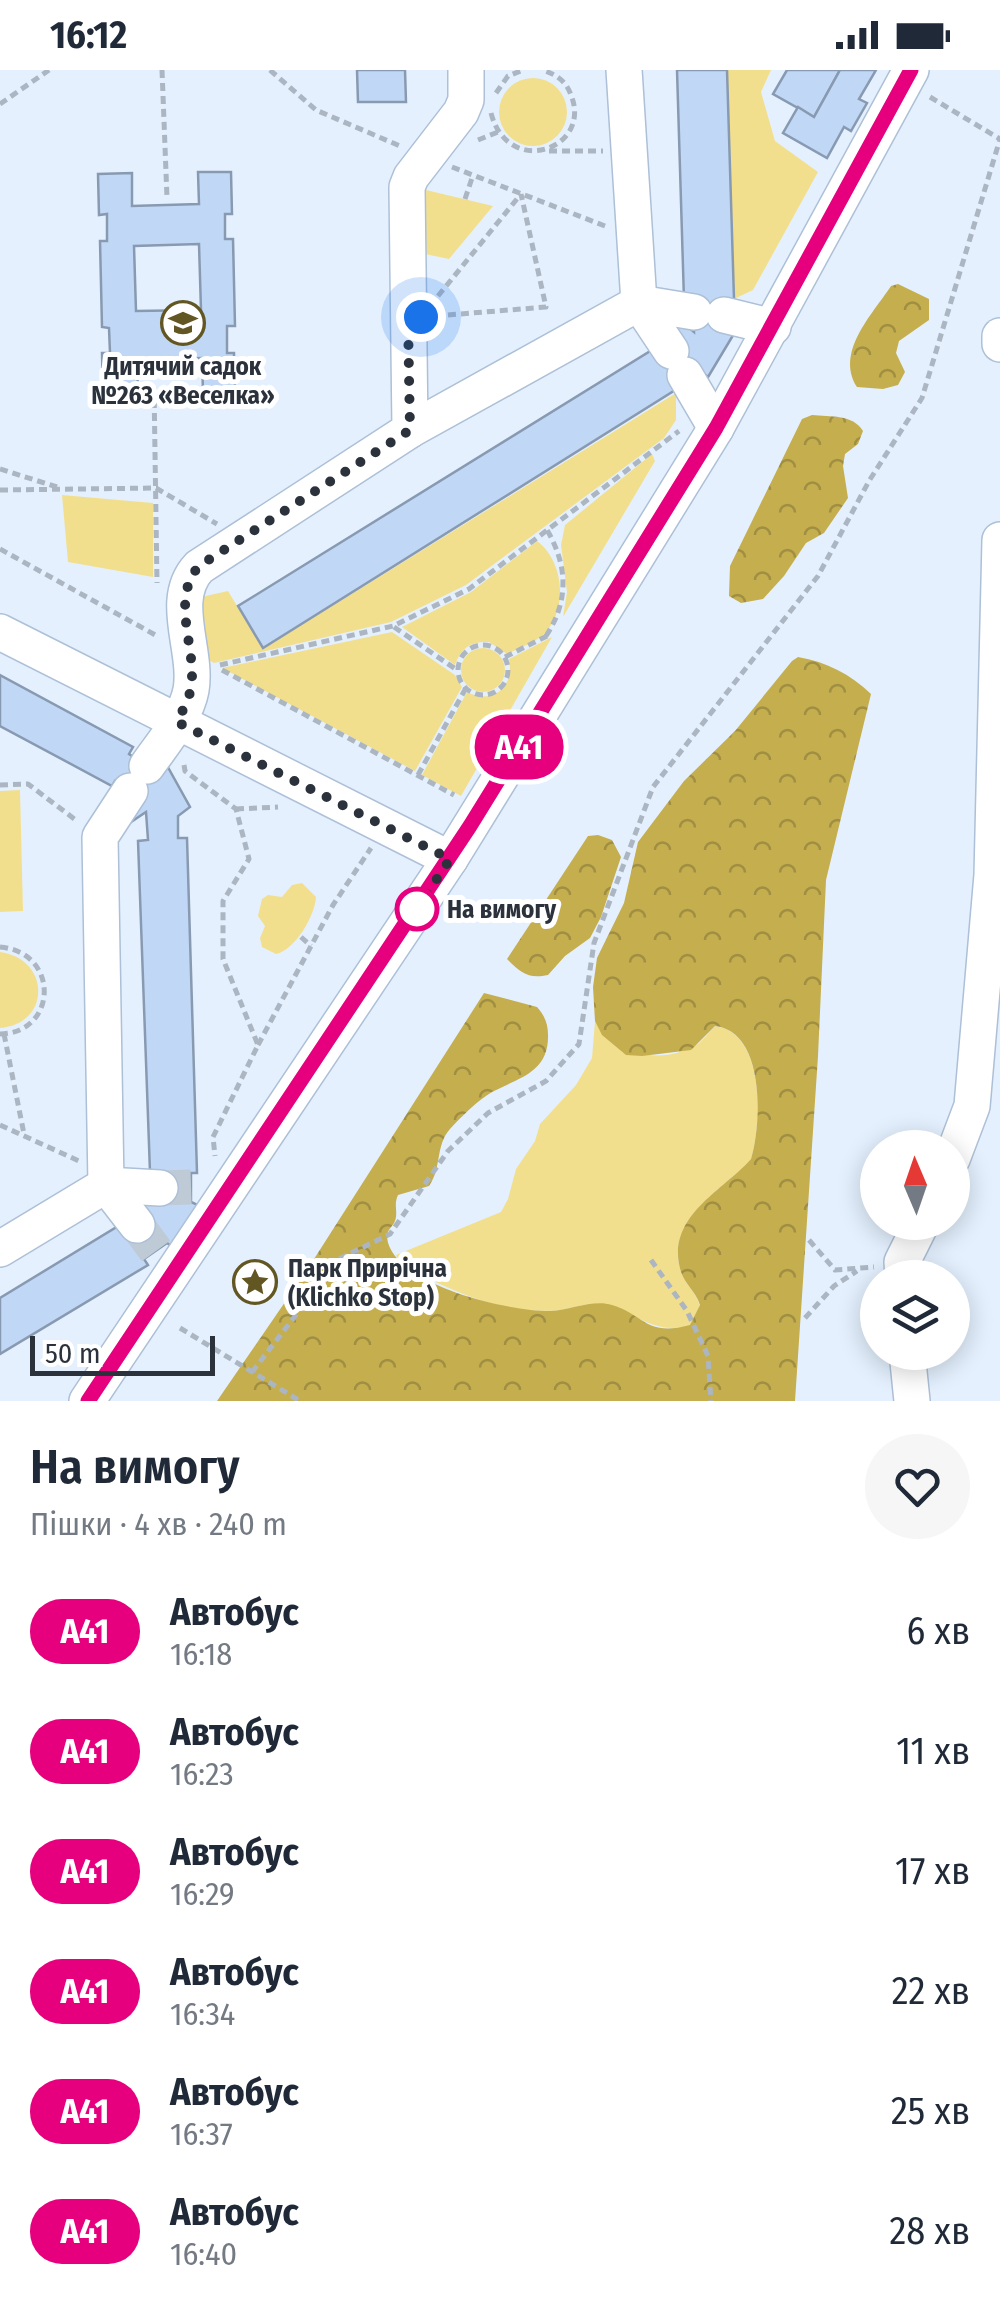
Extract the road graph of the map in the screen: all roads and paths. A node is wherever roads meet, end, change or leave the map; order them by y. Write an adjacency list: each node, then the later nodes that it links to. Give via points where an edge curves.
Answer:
1 (48, 70): 8 (path)
2 (162, 70): 13 (path)
3 (466, 70): 16 (street, via 461,112 407,187)
4 (523, 70): 11 (path, via 499,86 491,113 513,147)
5 (542, 70): 11 (path, via 568,88 575,113 564,138)
6 (624, 70): 10 (street)
7 (919, 83): 9 (path); 17 (street)
8 (0, 104)
9 (1000, 139): 67 (path, via 922,398 818,576 653,787 594,943 578,1044 546,1081 488,1112 448,1152 390,1234 338,1259)
10 (629, 150): 11 (path); 15 (street)
11 (540, 151)
12 (473, 175): 14 (path)
13 (167, 198)
14 (465, 199)
15 (639, 303): 17 (street); 21 (street, via 678,363); 22 (street)
16 (414, 318): 16 (path, via 434,302 521,194 546,306); 22 (street)
17 (773, 327): 21 (street)
18 (1000, 336): 19 (street)
19 (1000, 344)
20 (154, 387): 24 (path)
21 (700, 427): 27 (path); 47 (street)
22 (410, 430): 28 (street)
23 (0, 469): 25 (path)
24 (156, 488): 25 (path); 28 (path); 31 (path)
25 (65, 489): 26 (path)
26 (0, 490)
27 (548, 530): 33 (path, via 468,589); 36 (path, via 564,576 562,604)
28 (242, 539): 37 (street, via 191,576)
29 (1000, 540): 48 (street)
30 (0, 549): 37 (path)
31 (158, 599)
32 (158, 618): 37 (path)
33 (393, 626): 39 (path); 42 (path, via 214,666)
34 (560, 628): 36 (path)
35 (0, 632): 41 (street)
36 (546, 636): 38 (path)
37 (173, 644): 41 (street, via 191,690)
38 (505, 657): 39 (path, via 492,646 476,645 462,655); 40 (path, via 508,674 499,689 484,695)
39 (458, 670): 40 (path)
40 (466, 688): 42 (path)
41 (177, 722): 45 (street); 46 (street); 53 (path, via 184,771 236,810 250,859 223,901 223,959)
42 (418, 776): 44 (path)
43 (0, 785): 46 (path, via 28,784)
44 (465, 801)
45 (385, 826): 47 (street); 51 (path)
46 (100, 837): 57 (street)
47 (450, 859): 58 (street)
48 (996, 873): 55 (street, via 972,1106)
49 (300, 937): 51 (path)
50 (0, 946): 52 (path, via 30,956 45,994 34,1020)
51 (311, 946): 53 (path)
52 (2, 1034): 56 (path)
53 (258, 1045): 58 (path)
54 (0, 1125): 56 (path)
55 (963, 1130)
56 (24, 1136): 57 (path)
57 (106, 1179): 58 (street); 60 (street); 61 (street)
58 (197, 1187): 61 (street)
59 (809, 1240): 63 (path, via 835,1270)
60 (0, 1249)
61 (155, 1250): 68 (street)
62 (650, 1260): 70 (path, via 687,1310 708,1356)
63 (860, 1270): 64 (path)
64 (804, 1318)
65 (180, 1328): 67 (path)
66 (909, 1370): 71 (street)
67 (252, 1372): 69 (path)
68 (88, 1401)
69 (300, 1401)
70 (711, 1401)
71 (912, 1401)

